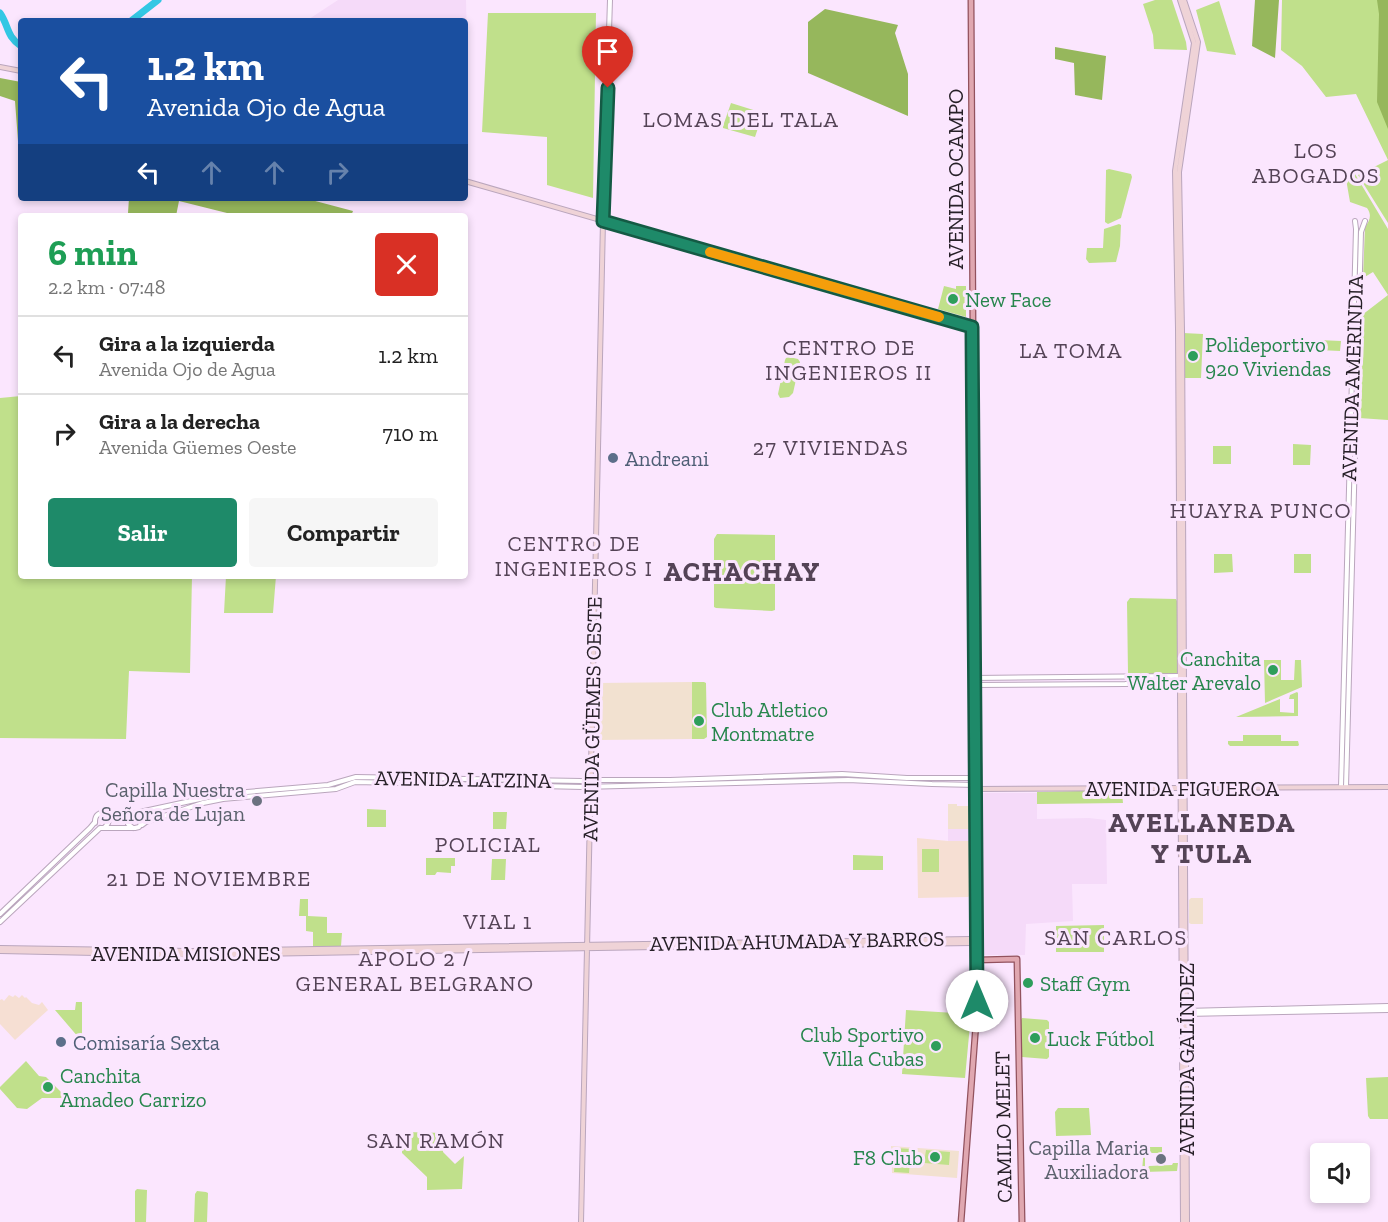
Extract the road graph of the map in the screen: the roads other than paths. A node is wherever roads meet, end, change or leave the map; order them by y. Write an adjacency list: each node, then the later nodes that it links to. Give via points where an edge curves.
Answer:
1 (610, 0): 7 (street, AVENIDA GÜEMES OESTE)
2 (971, 0): 10 (main road, AVENIDA OCAMPO)
3 (1182, 0): 11 (main road, via 1194,46 1175,171)
4 (0, 67): 5 (main road)
5 (18, 70)
6 (468, 182): 7 (main road)
7 (603, 221): 10 (main road); 16 (main road, AVENIDA GÜEMES OESTE)
8 (1355, 221): 20 (street, AVENIDA AMERINDIA)
9 (1365, 221): 20 (street, via 1361,232)
10 (972, 327): 12 (main road, AVENIDA OCAMPO)
11 (1181, 677): 12 (street); 13 (main road); 19 (main road)
12 (975, 678): 14 (main road, AVENIDA OCAMPO)
13 (1179, 682): 14 (street); 19 (main road)
14 (975, 685): 15 (main road, AVENIDA OCAMPO)
15 (976, 778): 16 (street, AVENIDA LATZINA, via 842,774); 18 (main road, AVENIDA OCAMPO)
16 (590, 781): 17 (main road, AVENIDA GÜEMES OESTE); 23 (street, AVENIDA LATZINA, via 356,777 328,785 223,794)
17 (590, 786): 18 (street, AVENIDA LATZINA, via 848,780); 25 (street, AVENIDA LATZINA, via 355,782 336,789 223,799); 31 (main road, AVENIDA GÜEMES OESTE)
18 (976, 787): 19 (main road, AVENIDA FIGUEROA); 30 (main road, AVENIDA OCAMPO)
19 (1182, 787): 20 (main road, AVENIDA FIGUEROA); 35 (main road, AVENIDA GALÍNDEZ)
20 (1343, 787): 21 (main road, AVENIDA FIGUEROA)
21 (1388, 787)
22 (104, 814): 23 (street, AVENIDA LATZINA); 24 (street, via 97,815); 26 (street, via 109,820 108,826)
23 (133, 814): 25 (street, via 141,817); 27 (street, via 128,819)
24 (94, 822): 26 (street); 28 (street)
25 (142, 825): 27 (street)
26 (102, 827): 27 (street); 29 (street)
27 (133, 828)
28 (0, 914)
29 (0, 922)
30 (977, 941): 31 (main road, AVENIDA AHUMADA Y BARROS); 33 (main road, AVENIDA OCAMPO)
31 (587, 946): 32 (main road, AVENIDA MISIONES, via 191,955); 36 (main road, AVENIDA GÜEMES OESTE)
32 (0, 949)
33 (977, 960): 37 (main road, AVENIDA OCAMPO, via 977,1010); 38 (main road, CAMILO MELET, via 1017,959)
34 (1388, 1008): 35 (street)
35 (1184, 1012): 39 (main road, AVENIDA GALÍNDEZ)
36 (581, 1222)
37 (961, 1222)
38 (1022, 1222)
39 (1185, 1222)

